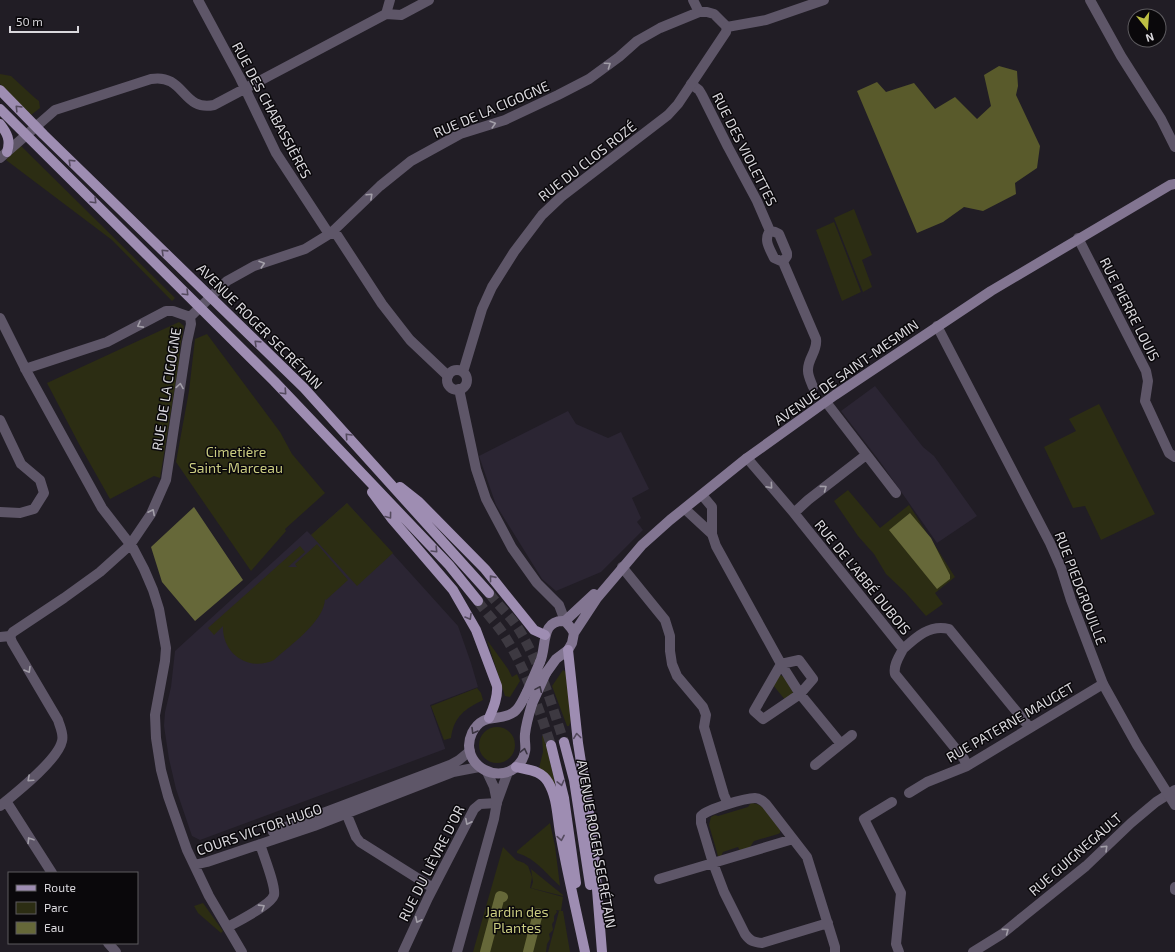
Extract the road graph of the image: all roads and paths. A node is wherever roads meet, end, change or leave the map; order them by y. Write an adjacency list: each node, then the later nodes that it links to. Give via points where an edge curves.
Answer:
1 (198, 0): 12 (street, RUE DES CHABASSIÈRES)
2 (390, 0): 9 (street)
3 (429, 0): 9 (street, via 401,14)
4 (694, 0): 8 (street)
5 (824, 0): 7 (street)
6 (1090, 0): 18 (street)
7 (807, 3): 10 (street, via 766,20)
8 (699, 12): 10 (street, via 714,14); 22 (street, RUE DE LA CIGOGNE, one-way to 8, via 411,161 460,134 505,120 589,79 637,41 660,28)
9 (386, 14): 12 (street)
10 (727, 27): 11 (street, RUE DU CLOS ROZÉ)
11 (691, 84): 21 (street, RUE DES VIOLETTES, via 702,95 758,201); 32 (street, RUE DU CLOS ROZÉ, via 668,115 561,197 542,215 492,286 482,309)
12 (245, 89): 16 (street, via 214,104 198,105 173,82 155,78 55,110); 22 (street, RUE DES CHABASSIÈRES, via 276,153 327,231)
13 (0, 90): 16 (main road, AVENUE ROGER SECRÉTAIN, one-way to 13)
14 (0, 109): 17 (main road, AVENUE ROGER SECRÉTAIN)
15 (0, 124): 19 (main road, via 10,144)
16 (36, 126): 17 (street); 25 (main road, AVENUE ROGER SECRÉTAIN, one-way to 16)
17 (26, 135): 19 (street); 26 (main road, AVENUE ROGER SECRÉTAIN, one-way to 26)
18 (1175, 146)
19 (4, 155)
20 (1175, 184): 23 (main road, AVENUE DE SAINT-MESMIN)
21 (770, 231): 24 (street, RUE DES VIOLETTES, via 766,240 771,252 774,258); 24 (street, RUE DES VIOLETTES, via 779,234 782,240 787,253)
22 (331, 232): 25 (street, RUE DE LA CIGOGNE, one-way to 22, via 227,281 254,266 305,248); 33 (street, RUE DES CHABASSIÈRES, via 338,235 382,304 410,340)
23 (1078, 238): 29 (main road, AVENUE DE SAINT-MESMIN); 39 (street, RUE PIERRE LOUIS, via 1146,371 1146,404 1169,453)
24 (783, 262): 34 (street, RUE DES VIOLETTES, via 816,339 816,348 808,369)
25 (211, 297): 26 (street, RUE DE LA CIGOGNE); 42 (main road, AVENUE ROGER SECRÉTAIN, one-way to 25, via 304,388)
26 (200, 307): 27 (street, RUE DE LA CIGOGNE); 41 (main road, AVENUE ROGER SECRÉTAIN, one-way to 41)
27 (190, 317): 31 (street, one-way to 31, via 166,311 106,342); 49 (street, RUE DE LA CIGOGNE, one-way to 27, via 151,514 166,480 191,324)
28 (0, 318): 30 (street)
29 (937, 326): 36 (main road, AVENUE DE SAINT-MESMIN); 61 (street, RUE PIEDGROUILLE, via 1050,543)
30 (4, 338): 31 (street)
31 (25, 369): 49 (street, via 102,508)
32 (463, 372): 33 (street, via 454,370); 35 (street, via 466,381)
33 (448, 376): 35 (street, via 449,386 452,389)
34 (813, 387)
35 (459, 389): 54 (street, via 476,469 486,499 512,548 537,583 559,605)
36 (826, 402): 38 (street); 40 (main road, AVENUE DE SAINT-MESMIN)
37 (0, 420): 46 (street, via 21,464 40,480 44,493 34,509 20,513)
38 (866, 455): 43 (street); 47 (street, one-way to 38)
39 (1175, 457)
40 (747, 458): 44 (main road, AVENUE DE SAINT-MESMIN); 47 (street, RUE DE L'ABBÉ DUBOIS, one-way to 47)
41 (350, 462): 53 (main road, AVENUE ROGER SECRÉTAIN, one-way to 53, via 449,565); 63 (main road, one-way to 63, via 392,519 453,590 476,630 497,686 495,704)
42 (374, 465): 52 (main road, AVENUE ROGER SECRÉTAIN); 56 (main road, one-way to 42, via 534,630 485,570 419,502)
43 (896, 493)
44 (702, 495): 45 (main road, AVENUE DE SAINT-MESMIN); 48 (street, via 712,507)
45 (685, 509): 48 (street); 50 (main road, AVENUE DE SAINT-MESMIN, via 642,545)
46 (0, 512)
47 (794, 513): 58 (street, RUE DE L'ABBÉ DUBOIS)
48 (712, 534): 60 (street, via 716,546)
49 (130, 545): 57 (street, RUE DE LA CIGOGNE, via 100,572); 85 (street, via 144,569 159,609 166,648 155,715 156,742 168,796)
50 (622, 567): 51 (main road, AVENUE DE SAINT-MESMIN); 79 (street, via 665,620 670,636 672,664 677,676 703,707 706,715 704,727)
51 (614, 577): 54 (main road); 55 (main road, AVENUE DE SAINT-MESMIN)
52 (488, 593)
53 (478, 601)
54 (565, 621): 55 (main road); 56 (main road, via 551,625)
55 (574, 633): 59 (main road, AVENUE DE SAINT-MESMIN)
56 (545, 635): 63 (main road, bridge, via 544,654 518,709 507,716)
57 (5, 637): 78 (street, one-way to 78, via 12,642 58,720 62,741 53,760)
58 (903, 649): 64 (street, RUE DE L'ABBÉ DUBOIS, via 927,631 949,629); 71 (street, via 895,664 895,674)
59 (568, 650): 73 (main road, AVENUE DE SAINT-MESMIN, one-way to 59, bridge, via 521,762 526,749 525,733 532,704 546,674 556,659); 99 (main road, one-way to 59, via 593,839 578,743)
60 (781, 664): 62 (street); 62 (street, via 799,660 813,679); 62 (street, via 754,711 762,719)
61 (1103, 684): 64 (street, RUE PATERNE MAUGET); 75 (street, RUE PIEDGROUILLE, via 1137,745)
62 (800, 694): 67 (street)
63 (489, 718): 69 (main road, one-way to 69, via 471,734)
64 (1030, 728): 71 (street, RUE PATERNE MAUGET)
65 (852, 735): 67 (street)
66 (564, 742): 99 (main road, AVENUE ROGER SECRÉTAIN, via 574,780)
67 (841, 744): 70 (street)
68 (551, 745): 98 (main road, AVENUE ROGER SECRÉTAIN, one-way to 98, via 564,798)
69 (470, 751): 72 (main road, via 473,760); 81 (street, COURS VICTOR HUGO, via 450,765)
70 (815, 765)
71 (967, 766): 74 (street, RUE PATERNE MAUGET)
72 (483, 769): 73 (main road, via 501,773); 77 (street, via 494,787); 81 (street, COURS VICTOR HUGO, via 453,772)
73 (512, 769): 77 (street); 98 (main road, one-way to 98, via 531,770 542,775 551,789)
74 (909, 792)
75 (1172, 792): 80 (street, RUE PIEDGROUILLE); 102 (street, RUE GUIGNEGAULT, one-way to 75, via 1002,934 1086,866 1156,802)
76 (892, 802): 101 (street, via 864,819 862,827 901,893 896,944)
77 (497, 803): 89 (street, RUE DU LIÈVRE D'OR, one-way to 89, via 476,806); 97 (street)
78 (3, 804): 86 (street, one-way to 78)
79 (728, 804): 82 (street, via 755,798 763,801); 84 (street, via 705,812 701,816)
80 (1175, 805)
81 (345, 810): 83 (street, COURS VICTOR HUGO); 85 (street, COURS VICTOR HUGO, via 206,858); 89 (street, via 360,842)
82 (793, 839): 84 (street); 91 (street, via 807,857)
83 (260, 844): 85 (street, COURS VICTOR HUGO); 92 (street, one-way to 83, via 269,902 274,896 275,888)
84 (713, 863): 87 (street); 91 (street, via 726,896 750,940 762,943)
85 (194, 865): 92 (street)
86 (51, 872)
87 (659, 879)
88 (1175, 887): 90 (street)
89 (433, 888): 96 (street, RUE DU LIÈVRE D'OR, one-way to 96)
90 (1175, 890)
91 (828, 923): 100 (street)
92 (228, 927): 95 (street)
93 (109, 944): 94 (street)
94 (116, 952)
95 (242, 952)
96 (403, 952)
97 (457, 952)
98 (585, 952)
99 (601, 952)
100 (835, 952)
101 (899, 952)
102 (973, 952)

